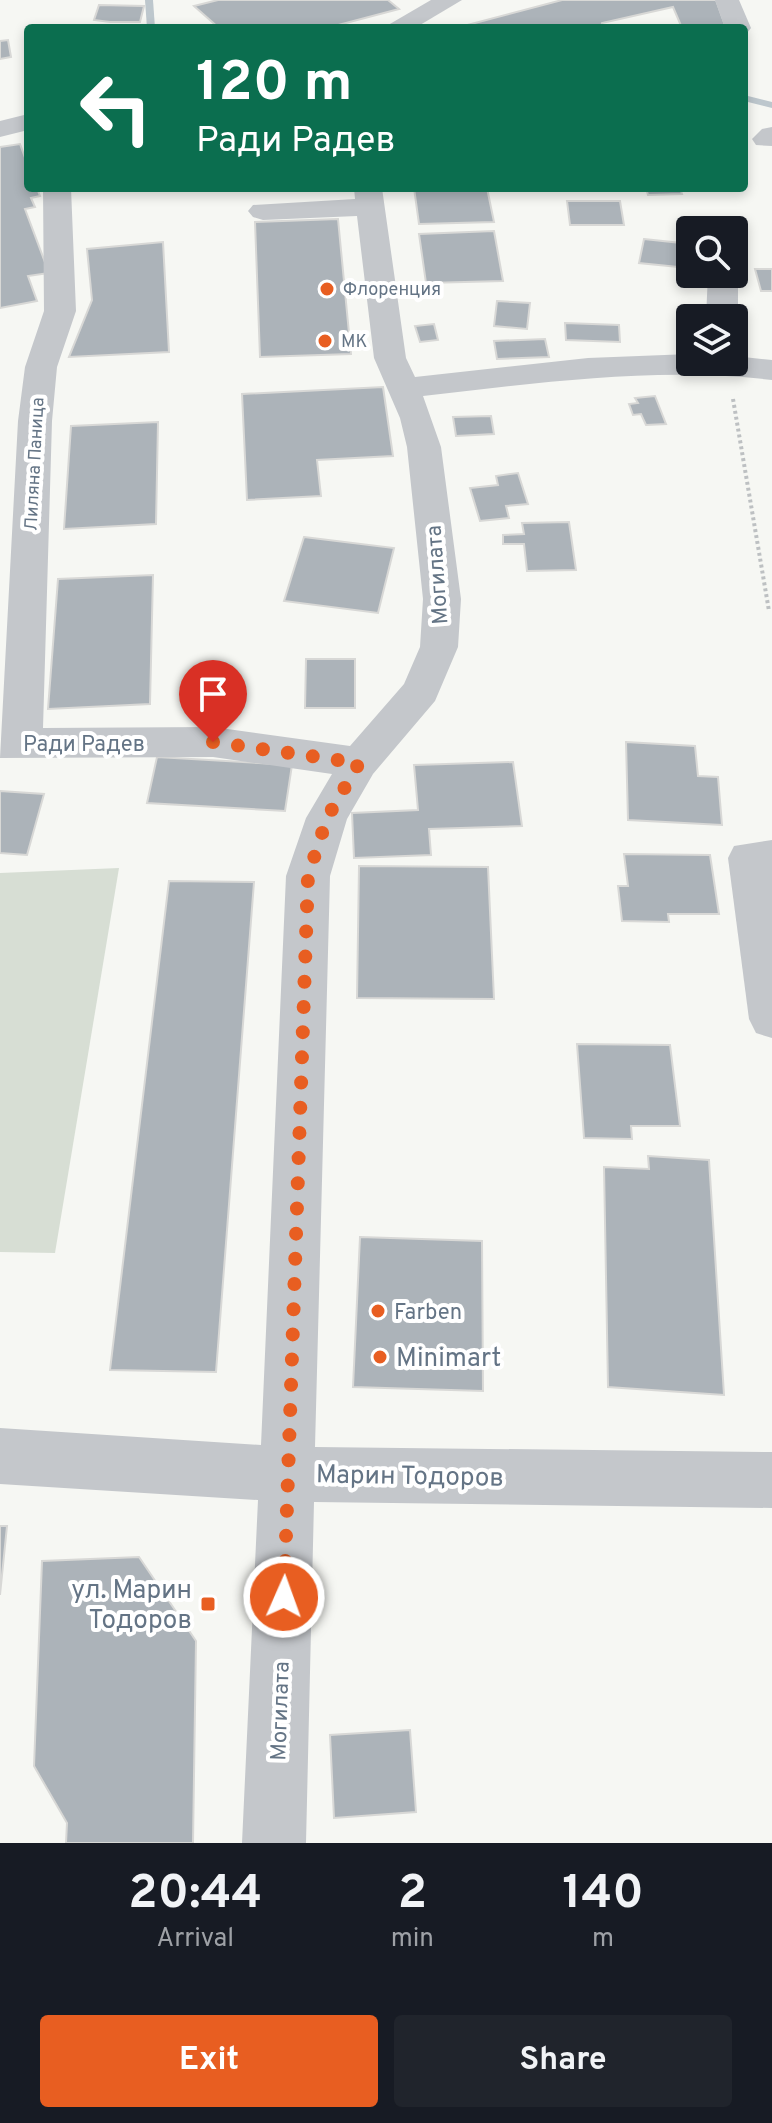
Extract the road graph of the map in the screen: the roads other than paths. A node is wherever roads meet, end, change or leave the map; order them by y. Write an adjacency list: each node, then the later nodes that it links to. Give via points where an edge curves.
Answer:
1 (450, 0): 3 (street)
2 (727, 0): 4 (street)
3 (404, 24)
4 (737, 24)
5 (24, 123): 6 (street)
6 (0, 129)
7 (57, 192): 14 (street, Лиляна Паница, via 60,311 41,367)
8 (369, 197): 9 (street); 13 (street, Могилата, via 390,358)
9 (263, 211)
10 (676, 363): 13 (street)
11 (748, 366): 12 (street)
12 (772, 370)
13 (402, 388): 15 (street, Могилата, via 424,447 442,599 439,647 421,691)
14 (11, 743): 15 (street, Ради Радев, via 213,742)
15 (359, 763): 19 (street, Могилата, via 327,818 308,876)
16 (772, 857): 17 (street, via 749,858)
17 (772, 1019)
18 (0, 1456): 19 (street, Марин Тодоров)
19 (288, 1474): 20 (street, Марин Тодоров); 21 (street, Могилата)
20 (772, 1480)
21 (274, 1843)

